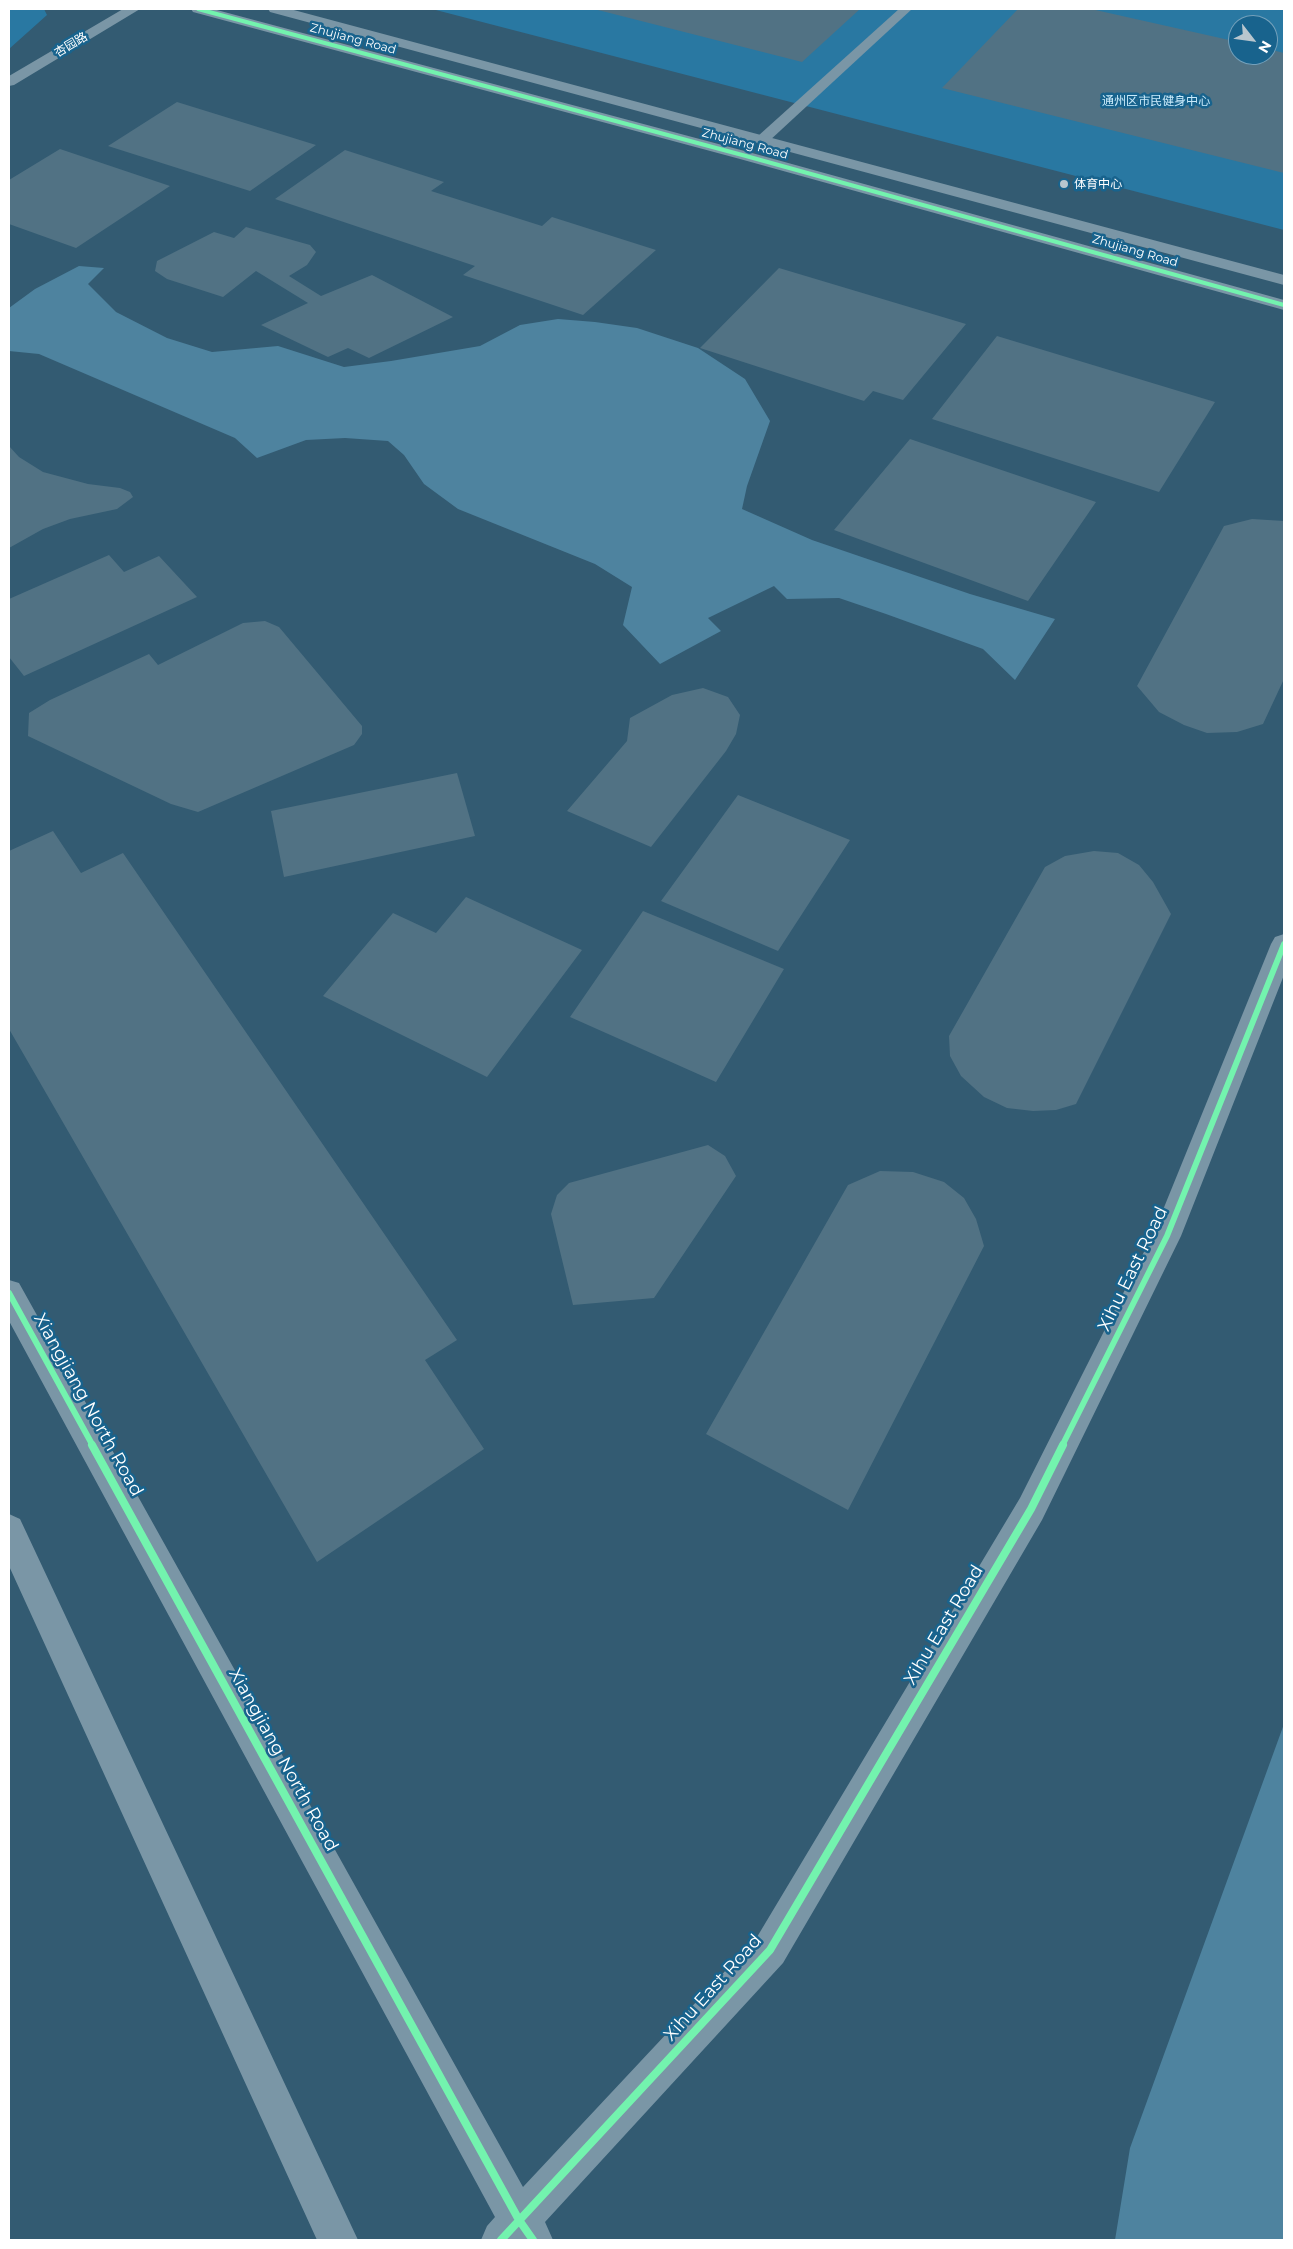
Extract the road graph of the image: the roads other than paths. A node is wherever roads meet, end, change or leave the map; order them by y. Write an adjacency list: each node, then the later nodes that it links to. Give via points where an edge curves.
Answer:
1 (133, 9): 5 (street, 杏园路)
2 (198, 9): 8 (street, Zhujiang Road, via 829,178)
3 (275, 9): 6 (street, Zhujiang Road)
4 (906, 9): 6 (lane)
5 (9, 82)
6 (763, 139): 7 (street, Zhujiang Road)
7 (1284, 280)
8 (1284, 305)
9 (1284, 944): 12 (street, Xihu East Road, via 1167,1236 1031,1509 770,1950)
10 (9, 1293): 12 (street, Xiangjiang North Road)
11 (9, 1530): 13 (street)
12 (518, 2234)
13 (338, 2240)

